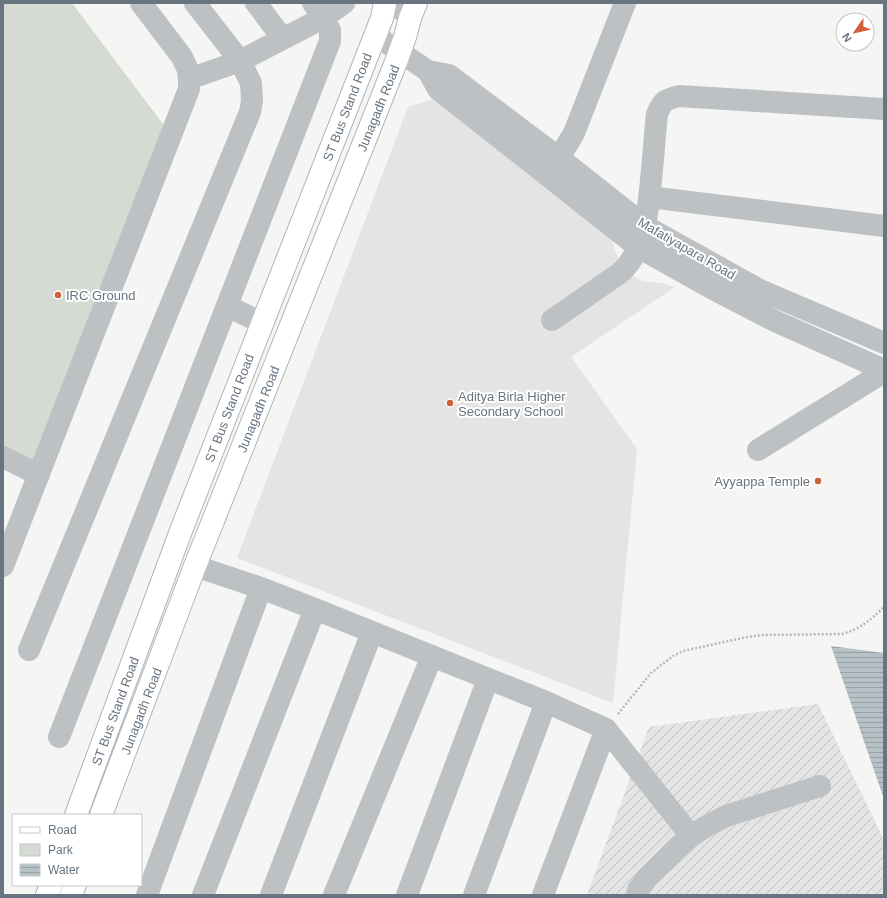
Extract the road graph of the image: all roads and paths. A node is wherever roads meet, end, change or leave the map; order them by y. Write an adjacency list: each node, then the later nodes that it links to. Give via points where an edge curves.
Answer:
1 (141, 3): 15 (street, via 182,57)
2 (195, 3): 13 (street)
3 (256, 3): 11 (street)
4 (344, 3): 8 (street)
5 (385, 3): 10 (main road, ST Bus Stand Road)
6 (395, 3): 9 (street)
7 (625, 3): 17 (street, via 574,133)
8 (318, 10): 11 (street); 22 (street, via 330,30 330,41)
9 (413, 11): 12 (main road, Junagadh Road)
10 (375, 35): 12 (street); 24 (main road, ST Bus Stand Road)
11 (283, 39): 13 (street)
12 (400, 52): 14 (street); 31 (main road, Junagadh Road)
13 (240, 61): 15 (street); 36 (street, via 251,83 250,112)
14 (428, 72): 17 (street, Mafatiyapara Road, via 449,75); 21 (street, via 438,89)
15 (189, 79): 29 (street, via 189,89)
16 (884, 109): 18 (street, via 679,96 668,99 661,104 657,114)
17 (559, 158): 19 (street, Mafatiyapara Road)
18 (650, 197): 19 (street); 20 (street)
19 (645, 226): 21 (street); 25 (street, Mafatiyapara Road, via 760,290)
20 (884, 226)
21 (638, 247): 23 (street, via 626,268); 26 (street, via 775,321)
22 (227, 306): 24 (street); 41 (street)
23 (552, 320)
24 (262, 323): 43 (main road, ST Bus Stand Road)
25 (884, 343)
26 (884, 371): 27 (street)
27 (758, 450)
28 (3, 457): 29 (street)
29 (38, 475): 30 (street)
30 (3, 566)
31 (196, 566): 32 (street); 44 (main road, Junagadh Road)
32 (261, 588): 34 (street); 46 (street)
33 (884, 607): 40 (path, via 863,626 842,634 761,635 683,651 651,673)
34 (315, 609): 35 (street); 47 (street)
35 (372, 632): 37 (street); 48 (street)
36 (29, 650)
37 (432, 656): 38 (street); 49 (street)
38 (488, 679): 39 (street); 50 (street)
39 (546, 702): 40 (street); 51 (street)
40 (606, 729): 45 (street); 52 (street)
41 (59, 737)
42 (820, 786): 45 (street, via 726,816)
43 (76, 814)
44 (101, 814)
45 (691, 836): 53 (street, via 648,877)
46 (147, 895)
47 (203, 895)
48 (271, 895)
49 (334, 895)
50 (407, 895)
51 (474, 895)
52 (543, 895)
53 (637, 895)

